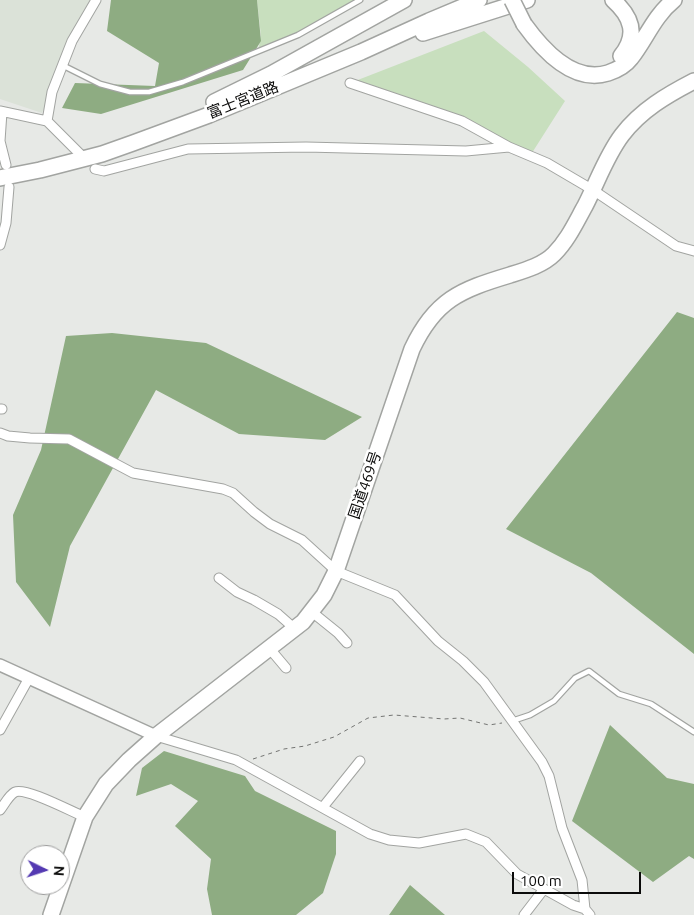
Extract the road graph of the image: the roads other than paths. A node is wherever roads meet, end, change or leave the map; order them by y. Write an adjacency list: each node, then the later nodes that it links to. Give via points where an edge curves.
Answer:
1 (96, 0): 12 (street)
2 (360, 0): 12 (lane, via 298,35 184,82 149,92 130,92 100,84)
3 (404, 0): 19 (highway, via 271,74)
4 (479, 0): 11 (highway, 富士宮道路)
5 (512, 0): 10 (highway, bridge)
6 (517, 0): 10 (highway)
7 (527, 0): 11 (highway)
8 (613, 0): 10 (highway, via 624,9 630,23 631,38 620,58 598,68 587,68 565,60)
9 (674, 0): 10 (highway, via 630,59 604,74 582,73 568,67 534,39)
10 (526, 23)
11 (361, 52): 19 (highway, 富士宮道路, via 209,115)
12 (62, 65): 16 (street, via 52,92)
13 (694, 80): 22 (highway, 国道469号, via 667,94 645,111 622,136)
14 (350, 83): 17 (street, via 462,121)
15 (1, 111): 16 (street); 21 (street, via 0,141)
16 (47, 121): 18 (street)
17 (509, 147): 20 (street, via 466,151 306,147 188,149 104,171); 22 (street, via 547,163)
18 (80, 154)
19 (102, 154): 21 (highway, 富士宮道路)
20 (95, 169)
21 (5, 177): 23 (street)
22 (593, 190): 25 (street, via 676,246); 27 (highway, 国道469号, via 568,236 553,255 524,271 460,292 438,308 421,330)
23 (4, 200): 24 (street, via 6,223)
24 (0, 245)
25 (694, 251)
26 (0, 433): 27 (street, via 69,439 133,473 223,488 270,524 302,540)
27 (336, 570): 29 (highway, 国道469号); 36 (street, via 395,595 438,641 484,682)
28 (219, 578): 30 (street, via 237,592 278,614)
29 (312, 612): 30 (highway, 国道469号); 31 (street)
30 (295, 629): 32 (highway, 国道469号)
31 (347, 643)
32 (270, 649): 34 (street); 39 (highway, 国道469号)
33 (0, 664): 35 (street)
34 (286, 668)
35 (29, 678): 37 (street); 39 (street)
36 (512, 721): 38 (lane, via 554,701 575,678 589,671 619,694 651,704); 45 (street, via 549,776 562,828 582,880)
37 (0, 730)
38 (694, 732)
39 (156, 736): 41 (street, via 236,760); 43 (highway, 国道469号, via 106,784)
40 (360, 761): 41 (street)
41 (323, 807): 44 (street, via 370,834 389,840 419,843 466,834 486,842 517,874)
42 (0, 810): 43 (street, via 12,793 20,790)
43 (85, 817): 46 (highway, 国道469号)
44 (544, 889): 45 (street); 47 (street)
45 (587, 912)
46 (51, 915)
47 (524, 915)

